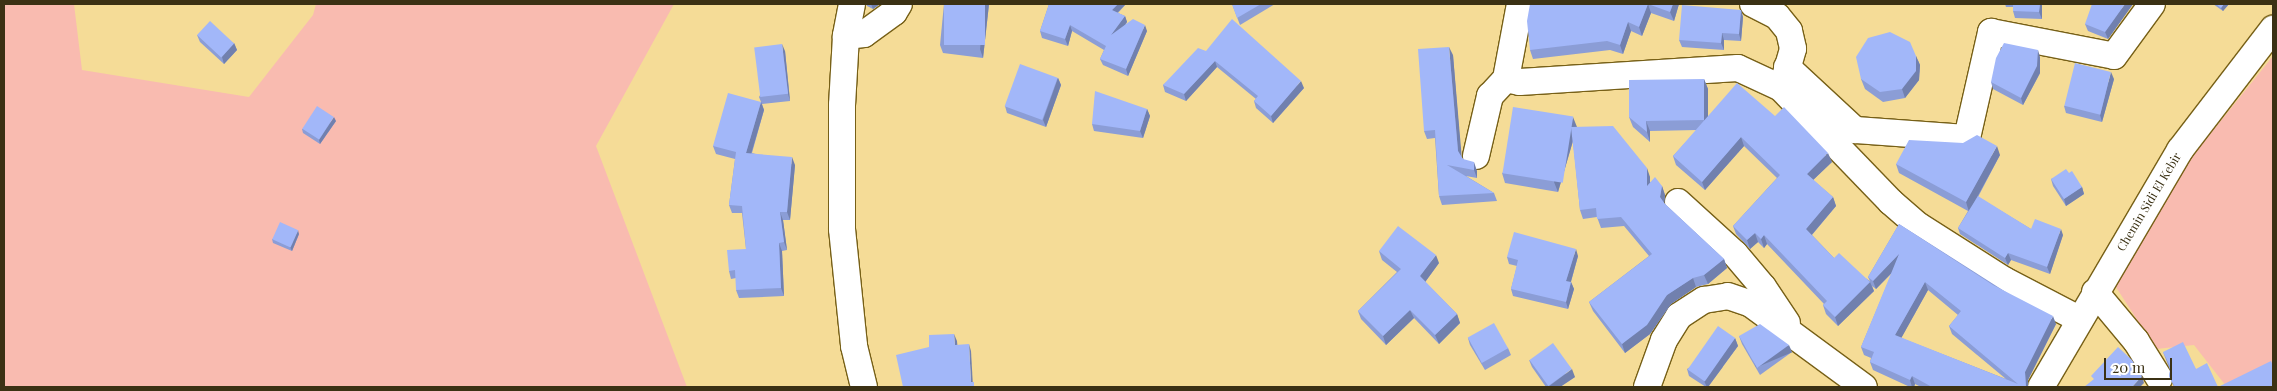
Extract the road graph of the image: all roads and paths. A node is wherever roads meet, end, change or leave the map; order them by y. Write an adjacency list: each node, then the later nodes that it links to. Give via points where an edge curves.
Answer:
1 (852, 4): 7 (street)
2 (899, 4): 7 (street, via 894,12 864,34)
3 (1520, 4): 9 (street)
4 (1754, 4): 8 (street, via 1777,16 1789,31 1793,49)
5 (2152, 4): 8 (street, via 2114,56 1991,32 1967,138 1855,130)
6 (2273, 29): 12 (street, Chemin Sidi El Kebir, via 2180,150)
7 (846, 36): 16 (street, via 842,105 842,229 854,346)
8 (1784, 77): 9 (street, via 1738,68 1520,82); 13 (street, via 1891,202 1919,226 2004,280)
9 (1506, 79): 10 (street, via 1490,96)
10 (1476, 156)
11 (1678, 202): 14 (street, via 1735,254 1763,287)
12 (2095, 292): 13 (street, Chemin Sidi El Kebir); 15 (street, via 2136,341)
13 (2079, 319): 19 (street, Chemin Sidi El Kebir)
14 (1796, 337): 17 (street, via 1740,299 1715,297 1704,300 1679,316 1670,327); 18 (street)
15 (2160, 378)
16 (864, 387)
17 (1648, 387)
18 (1864, 387)
19 (2041, 387)

